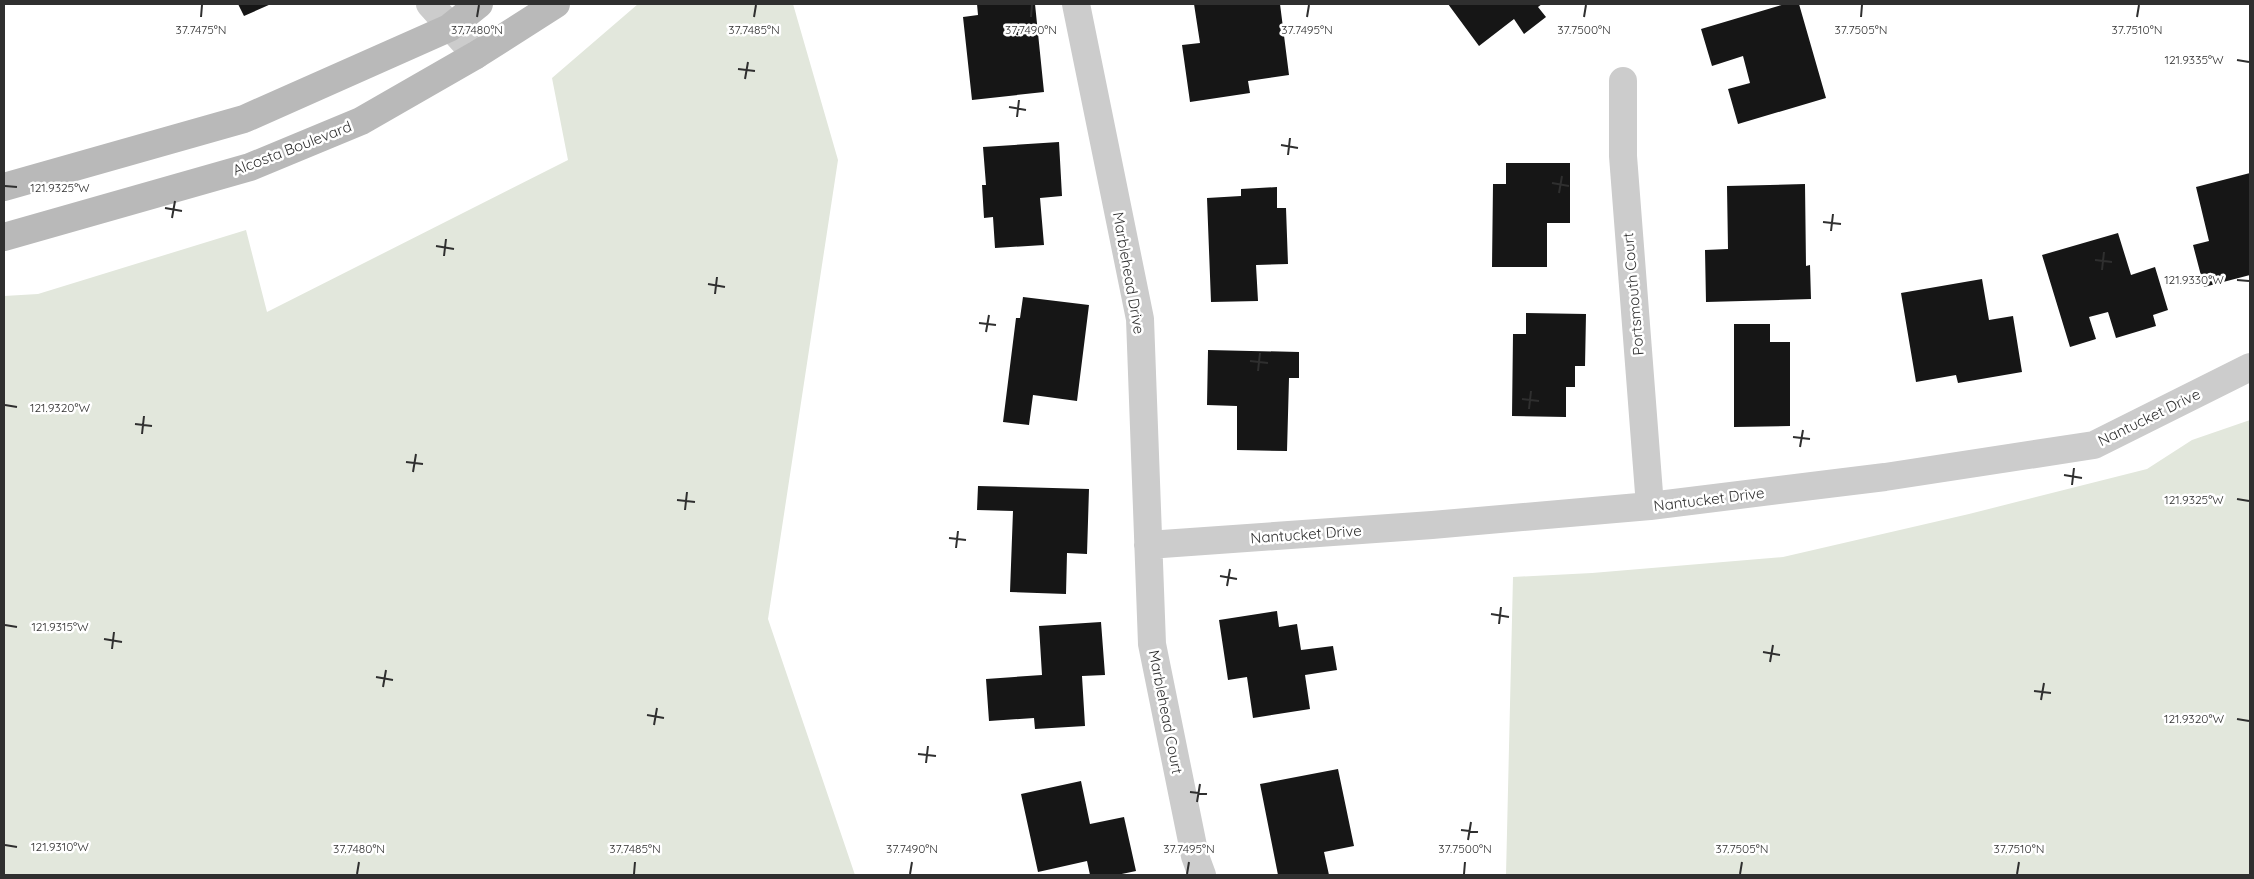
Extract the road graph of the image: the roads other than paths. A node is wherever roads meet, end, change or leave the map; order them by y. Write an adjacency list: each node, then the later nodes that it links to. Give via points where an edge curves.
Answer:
1 (430, 4): 5 (street)
2 (479, 4): 5 (main road)
3 (556, 4): 6 (main road, Alcosta Boulevard)
4 (1076, 4): 12 (street, Marblehead Drive, via 1140,319)
5 (452, 16): 6 (street); 8 (main road, via 244,119)
6 (476, 56): 9 (main road, Alcosta Boulevard, via 361,121 250,166)
7 (1623, 81): 11 (street, Portsmouth Court, via 1623,156)
8 (4, 187)
9 (4, 237)
10 (2250, 366): 11 (street, Nantucket Drive, via 2094,445 1885,477)
11 (1650, 506): 12 (street, Nantucket Drive)
12 (1148, 545): 13 (street, Marblehead Court, via 1152,644 1195,856)
13 (1202, 875)

